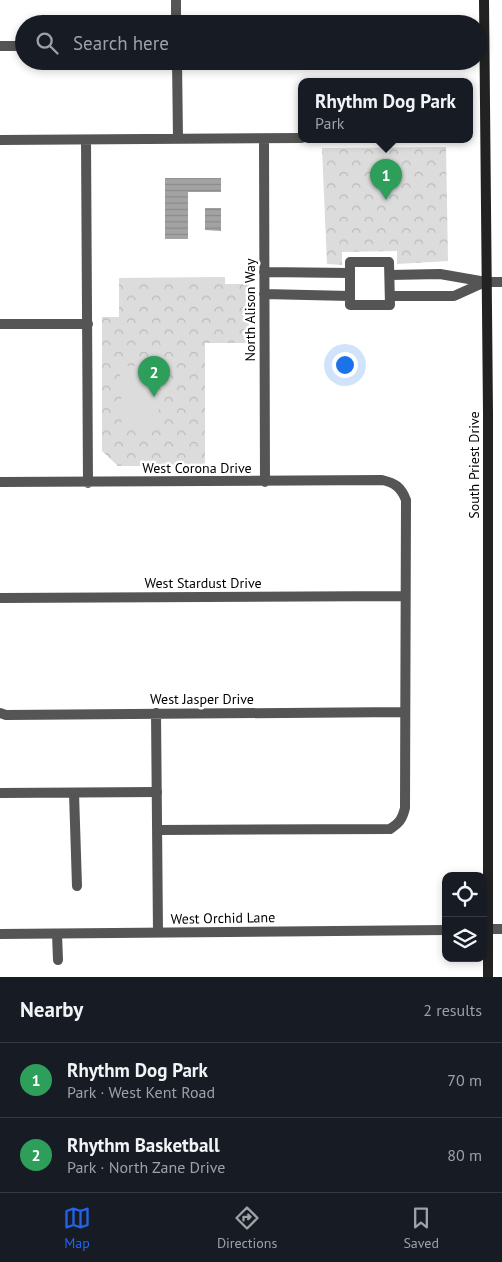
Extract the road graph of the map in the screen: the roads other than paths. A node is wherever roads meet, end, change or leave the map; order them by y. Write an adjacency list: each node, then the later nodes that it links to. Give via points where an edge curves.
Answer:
1 (176, 0): 3 (street)
2 (484, 0): 4 (main road, South Priest Drive)
3 (176, 15)
4 (484, 15)
5 (0, 46): 6 (street)
6 (15, 46)
7 (177, 70): 10 (street)
8 (484, 70): 17 (main road, South Priest Drive)
9 (298, 138): 11 (street)
10 (178, 139): 11 (street); 13 (street)
11 (264, 139): 14 (street, North Alison Way)
12 (0, 140): 13 (street)
13 (86, 140): 23 (street)
14 (264, 272): 15 (street); 19 (street, North Alison Way)
15 (350, 273): 16 (street, via 350,262 389,262); 20 (street)
16 (390, 275): 17 (street, via 440,274); 21 (street)
17 (486, 282): 18 (street); 21 (street, via 454,296); 37 (main road, South Priest Drive)
18 (502, 282)
19 (264, 294): 20 (street); 25 (street, North Alison Way)
20 (350, 296): 21 (street, via 350,305 390,305)
21 (390, 296)
22 (0, 324): 23 (street)
23 (88, 324): 26 (street)
24 (0, 482): 26 (street, West Corona Drive)
25 (265, 482): 26 (street, West Corona Drive); 27 (street, West Corona Drive, via 382,480 395,483 406,500)
26 (88, 483)
27 (406, 596): 28 (street, West Stardust Drive); 29 (street)
28 (0, 598)
29 (404, 712): 30 (street, West Jasper Drive); 35 (street, via 403,819 390,829)
30 (156, 713): 31 (street, West Jasper Drive); 32 (street)
31 (0, 714)
32 (157, 792): 34 (street); 35 (street)
33 (0, 793): 34 (street)
34 (74, 793): 36 (street)
35 (158, 830): 41 (street)
36 (76, 886)
37 (485, 917)
38 (487, 929): 39 (street)
39 (502, 929)
40 (442, 930): 41 (street, West Orchid Lane)
41 (158, 932): 43 (street, West Orchid Lane)
42 (0, 934): 43 (street, West Orchid Lane)
43 (57, 934): 44 (street)
44 (58, 960)
45 (487, 961): 46 (main road, South Priest Drive)
46 (488, 977)

